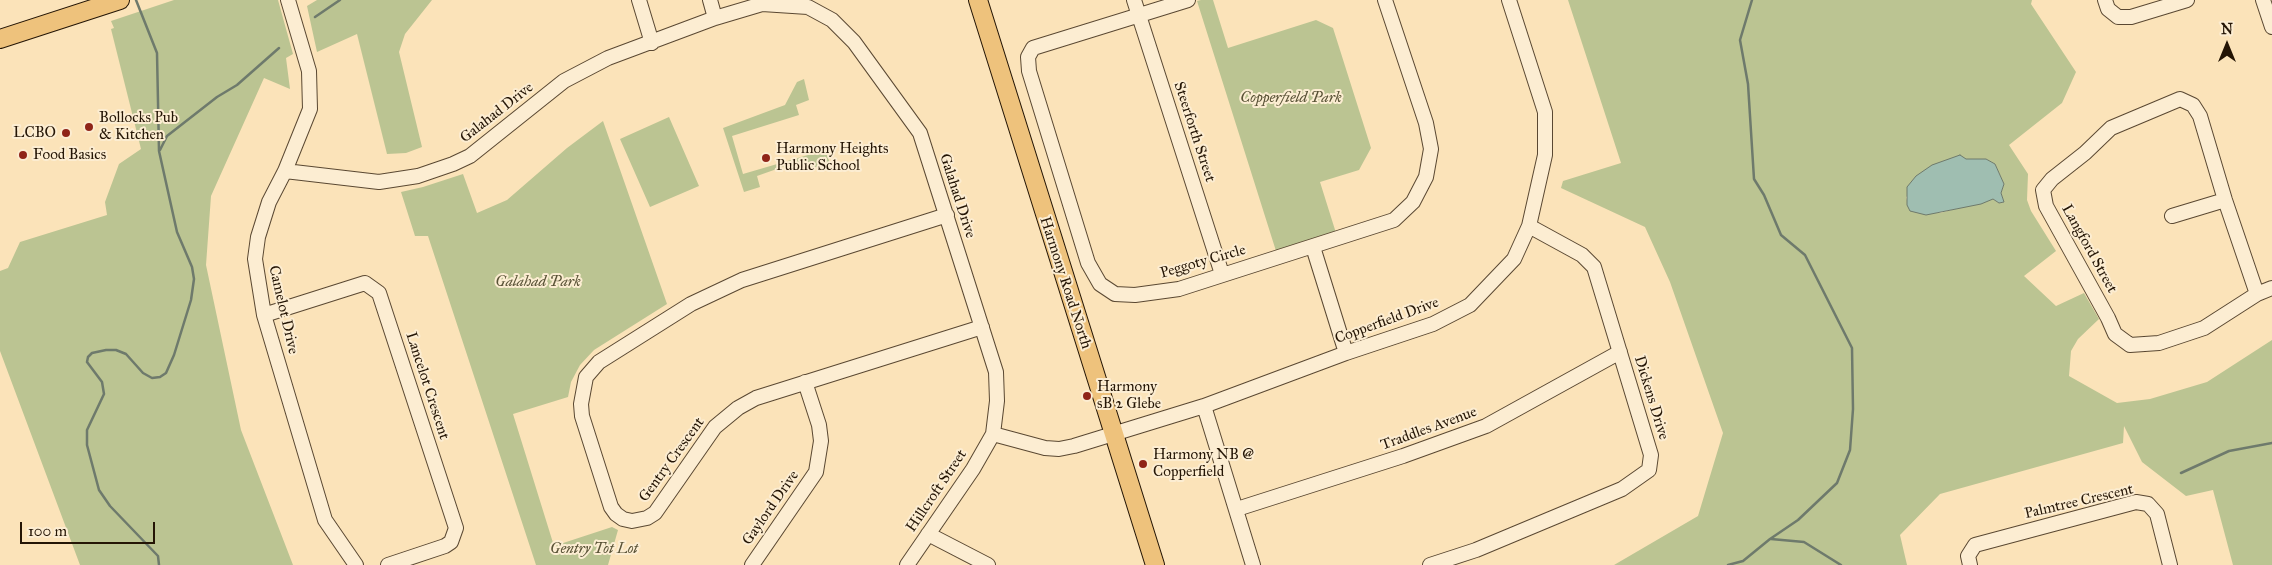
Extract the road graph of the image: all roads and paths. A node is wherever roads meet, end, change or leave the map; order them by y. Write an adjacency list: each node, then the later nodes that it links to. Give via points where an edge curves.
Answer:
1 (120, 0): 14 (main road)
2 (288, 0): 20 (street, Camelot Drive, via 309,71 310,109)
3 (639, 0): 19 (street)
4 (710, 0): 16 (street)
5 (978, 0): 36 (main road, Harmony Road North)
6 (1134, 0): 15 (street, Steerforth Street)
7 (1188, 0): 15 (street, Peggoty Circle)
8 (1385, 0): 25 (street, Peggoty Circle, via 1426,123 1431,148 1426,177 1413,202 1394,220)
9 (1509, 0): 24 (street, Copperfield Drive, via 1545,112 1546,155)
10 (2105, 0): 11 (street, via 2108,9 2118,17 2131,17)
11 (2187, 0)
12 (2263, 0): 17 (street)
13 (809, 3): 16 (street, Galahad Drive, via 762,4); 22 (street, Galahad Drive, via 854,42 920,133)
14 (81, 6): 18 (main road)
15 (1139, 15): 26 (street, Steerforth Street); 26 (street, Peggoty Circle, via 1033,48 1028,57 1029,71 1088,263 1100,284 1115,294 1135,296 1179,288)
16 (715, 18): 19 (street, Galahad Drive)
17 (2272, 27)
18 (0, 39)
19 (652, 43): 20 (street, Galahad Drive, via 581,71 470,156 436,170 406,179 379,182)
20 (285, 171): 29 (street, Camelot Drive, via 258,237 255,260)
21 (2225, 200): 23 (street); 28 (street, Langford Street); 28 (street, Langford Street, via 2200,116 2193,105 2180,99 2111,128 2052,179 2044,190 2046,206 2115,334 2130,345 2159,344 2204,328)
22 (946, 215): 30 (street, Galahad Drive); 33 (street, Gentry Crescent, via 742,280 691,304 600,362 586,377 581,404 611,507 623,519 648,518 724,418 756,398)
23 (2172, 216)
24 (1529, 226): 31 (street, Dickens Drive, via 1582,255 1594,268); 32 (street, Copperfield Drive, via 1514,258 1470,305 1432,324)
25 (1313, 246): 26 (street, Peggoty Circle); 32 (street)
26 (1222, 274)
27 (2272, 288): 28 (street, Langford Street)
28 (2257, 294)
29 (264, 315): 39 (street, Camelot Drive, via 325,520); 40 (street, Lancelot Crescent, via 366,283 379,293 456,528 451,542 445,546)
30 (982, 327): 33 (street, Gentry Crescent); 35 (street, Galahad Drive, via 996,372 997,401)
31 (1620, 352): 37 (street, Traddles Avenue, via 1486,426); 46 (street, Dickens Drive, via 1652,455 1649,470 1622,489 1476,550)
32 (1346, 353): 34 (street, Copperfield Drive)
33 (805, 382): 41 (street, Gaylord Drive, via 821,441 816,472)
34 (1204, 406): 36 (street, Copperfield Drive); 37 (street)
35 (992, 434): 36 (street, Copperfield Drive, via 1031,446 1059,449); 38 (street, Hillcroft Street, via 973,469)
36 (1114, 434): 44 (main road, Harmony Road North)
37 (1237, 509): 45 (street)
38 (928, 534): 42 (street, Hillcroft Street); 43 (street)
39 (356, 565)
40 (388, 565)
41 (752, 565)
42 (906, 565)
43 (988, 565)
44 (1155, 565)
45 (1253, 565)
46 (1430, 565)
47 (1970, 565): 48 (street, Palmtree Crescent, via 1968,556 1975,545 2136,502 2148,504 2157,514)
48 (2170, 565)

